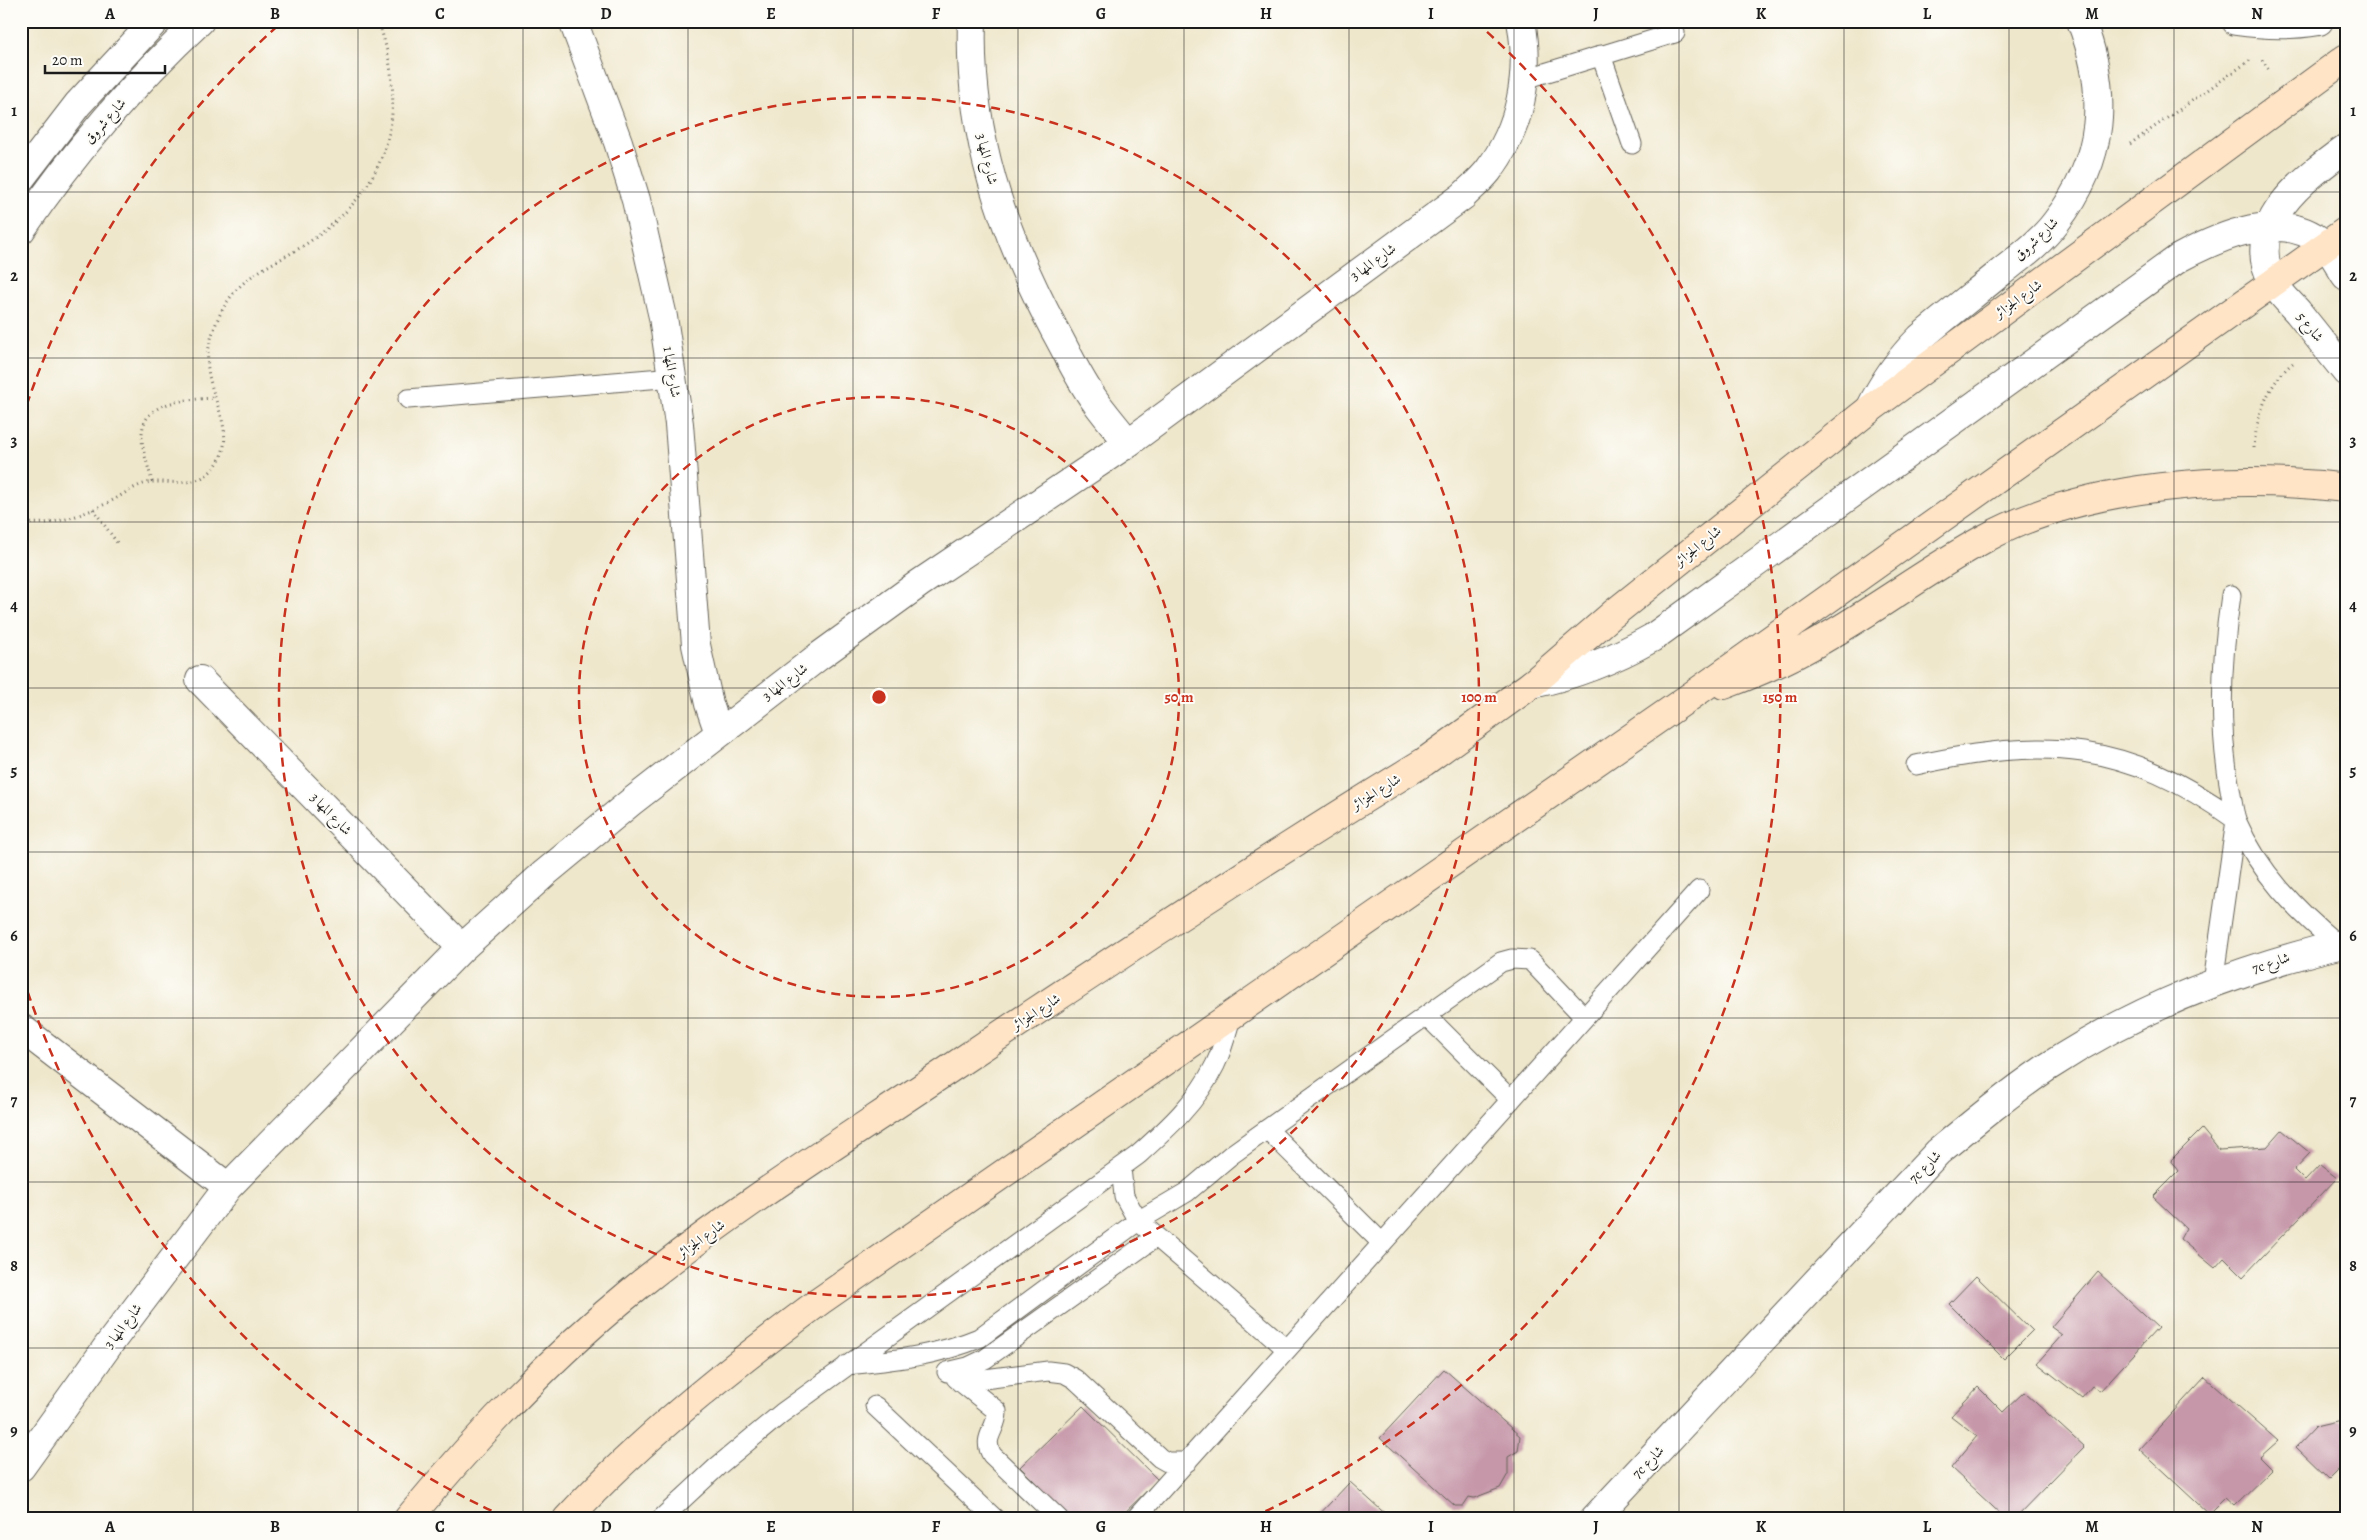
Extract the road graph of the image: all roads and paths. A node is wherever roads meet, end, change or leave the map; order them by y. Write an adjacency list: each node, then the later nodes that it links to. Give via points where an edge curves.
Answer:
1 (154, 21): 18 (street, via 78,104)
2 (200, 21): 20 (street, شارع شروق, via 93,133)
3 (378, 21): 27 (path, via 393,79 387,145 374,176 326,228 306,244 256,271 228,301 209,343 208,368)
4 (573, 21): 26 (street, شارع المها 1, via 636,200)
5 (972, 21): 30 (street, شارع المها 3, via 972,70 977,118 986,165 1001,211 1020,259 1063,344 1093,398)
6 (1521, 21): 14 (street, شارع المها 3, via 1526,45)
7 (2080, 21): 15 (street, شارع شروق, via 2092,52 2098,81 2099,112)
8 (2236, 21): 9 (street, via 2263,25)
9 (2319, 21)
10 (1674, 33): 11 (lane)
11 (1602, 55): 14 (lane); 16 (lane)
12 (2259, 55): 15 (path, via 2126,147)
13 (2346, 58): 29 (main road, شارع الجزائر)
14 (1526, 79): 30 (street, شارع المها 3, via 1519,112 1506,143 1487,172 1463,196)
15 (2095, 142): 29 (street, شارع شروق, via 2076,192 2055,224 1920,338 1892,370)
16 (1632, 144)
17 (2346, 148): 19 (street, via 2305,179 2283,203)
18 (21, 178)
19 (2268, 227): 21 (street, via 2290,228); 23 (street, via 2267,264); 39 (street, via 2207,243 2179,258 1652,638 1594,667)
20 (21, 230)
21 (2335, 238): 22 (street); 23 (main road)
22 (2346, 276)
23 (2273, 282): 24 (street, شارع 5); 40 (main road)
24 (2321, 340): 25 (street, شارع 5); 32 (path, via 2286,368 2262,408 2255,432)
25 (2346, 372)
26 (674, 377): 28 (lane); 41 (street, شارع المها 1, via 684,472 692,616 702,675)
27 (214, 398): 31 (path, via 178,400 164,404 152,413 144,424 142,439); 31 (path, via 224,424 226,441 221,457 197,480)
28 (408, 400)
29 (1870, 408): 39 (main road, شارع الجزائر, via 1613,614)
30 (1128, 443): 41 (street, شارع المها 3, via 920,583)
31 (152, 482): 34 (path)
32 (2251, 483): 33 (main road); 40 (main road, via 2206,484 2124,494 2070,505 2026,520 1950,558 1805,650 1751,675)
33 (2346, 488)
34 (93, 510): 35 (path, via 50,521); 36 (path)
35 (21, 522)
36 (118, 544)
37 (2231, 595): 43 (lane, via 2221,685 2222,731)
38 (200, 680): 46 (street, شارع المها 3)
39 (1532, 684): 66 (main road, شارع الجزائر, via 1424,762 1039,1009 703,1236 637,1287 514,1398)
40 (1694, 694): 48 (main road)
41 (718, 733): 46 (street, شارع المها 3, via 552,867)
42 (1916, 765): 43 (lane, via 2030,747 2104,755 2174,780)
43 (2236, 820): 45 (lane, via 2278,889 2306,919); 47 (lane)
44 (1699, 890): 50 (lane)
45 (2342, 944): 47 (street, 7c شارع, via 2294,955)
46 (462, 948): 55 (street, شارع المها 3)
47 (2213, 983): 72 (street, 7c شارع, via 2166,1002 2105,1033 2046,1068 1938,1152)
48 (1232, 1014): 54 (lane, via 1215,1064 1201,1090 1178,1119); 67 (main road, via 755,1349 634,1453)
49 (1427, 1016): 50 (lane, via 1501,962 1512,959 1530,960); 52 (lane); 53 (lane)
50 (1584, 1017): 52 (lane)
51 (21, 1028): 55 (street)
52 (1511, 1100): 58 (lane)
53 (1267, 1129): 56 (lane, via 1180,1198); 58 (lane)
54 (1121, 1168): 56 (lane, via 1124,1196); 61 (lane)
55 (228, 1187): 65 (street, شارع المها 3)
56 (1138, 1221): 57 (lane); 60 (lane, via 979,1338)
57 (1156, 1236): 59 (lane); 62 (lane, via 986,1359)
58 (1382, 1243): 59 (lane)
59 (1288, 1349): 64 (lane)
60 (924, 1356): 61 (lane); 62 (lane)
61 (847, 1365): 68 (lane, via 725,1460)
62 (953, 1377): 64 (lane, via 1048,1371 1064,1373 1076,1380 1160,1458 1167,1462); 70 (lane, via 997,1411 996,1423 987,1440 992,1455)
63 (875, 1406): 69 (lane)
64 (1187, 1462): 71 (lane)
65 (21, 1467)
66 (408, 1519)
67 (567, 1519)
68 (661, 1519)
69 (994, 1519)
70 (1059, 1519)
71 (1135, 1519)
72 (1594, 1519)

